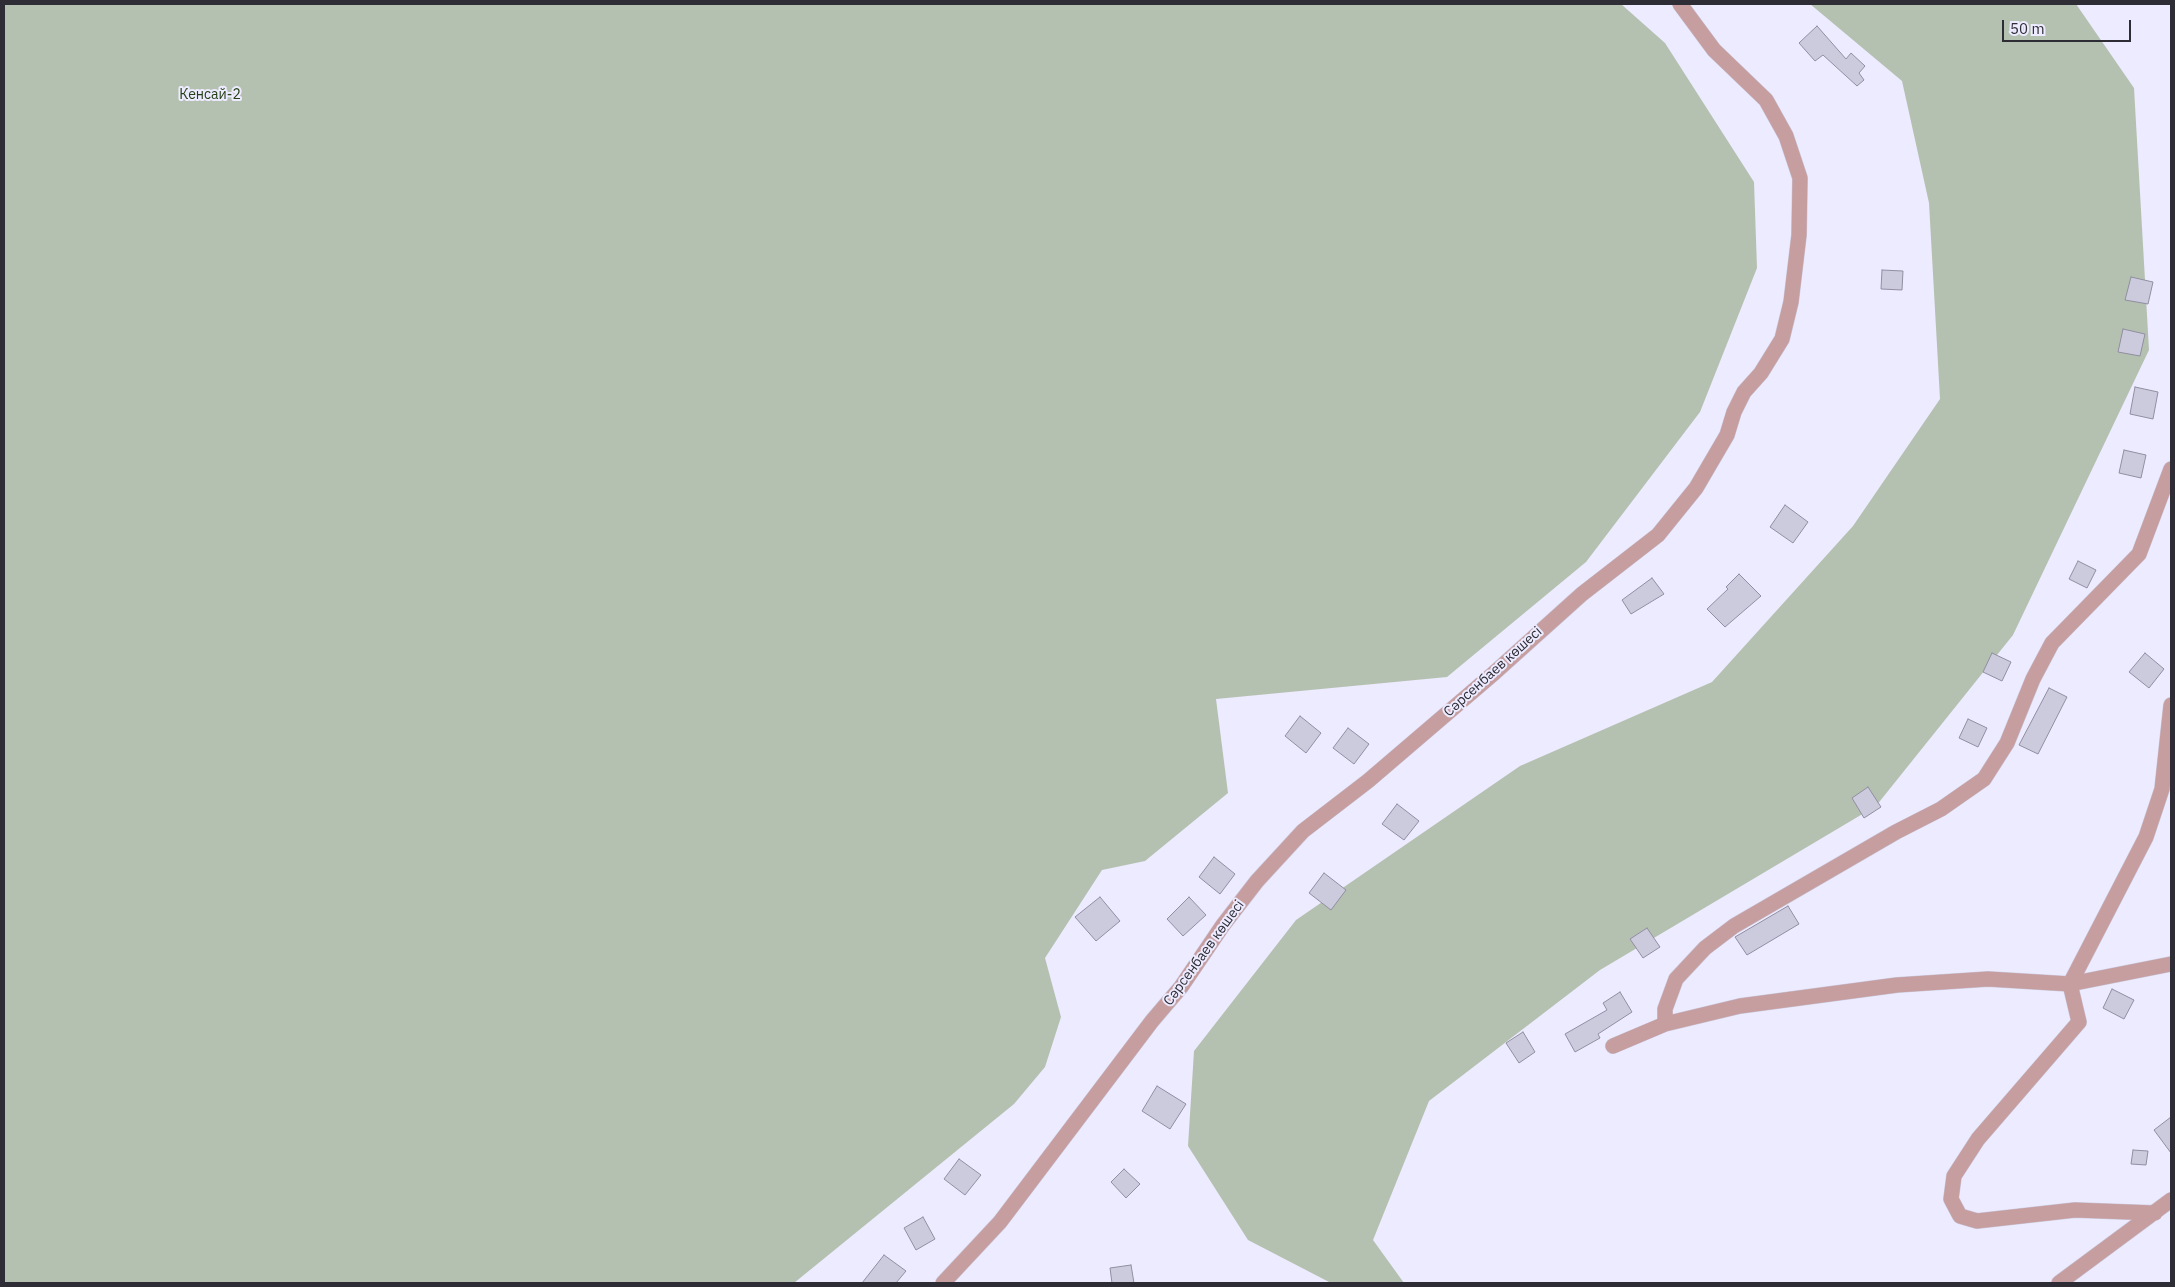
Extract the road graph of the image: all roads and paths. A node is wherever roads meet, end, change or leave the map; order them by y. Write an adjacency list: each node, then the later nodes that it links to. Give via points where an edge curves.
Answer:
1 (1680, 4): 11 (street, Сәрсенбаев көшесі, via 1714,50 1766,100 1786,136 1800,178 1799,235 1791,302 1782,339 1744,392 1734,412 1728,436 1696,488 1658,535 1582,594 1368,781 1303,831 1222,925 1181,987 1000,1222)
2 (2171, 468): 7 (street, via 2139,554 2052,643 2033,679 2007,743 1984,779 1941,809 1734,926 1705,948 1676,978 1665,1009)
3 (2171, 705): 4 (street)
4 (2167, 791): 6 (street)
5 (2171, 964): 6 (street)
6 (2070, 984): 7 (street, via 1988,979 1897,985 1740,1006); 10 (street, via 2079,1022 1978,1139 1954,1176 1951,1199 1960,1216 1977,1221 2076,1210)
7 (1665, 1024): 8 (street)
8 (1613, 1046)
9 (2171, 1200): 10 (street)
10 (2155, 1213): 12 (street)
11 (948, 1281)
12 (2059, 1283)

